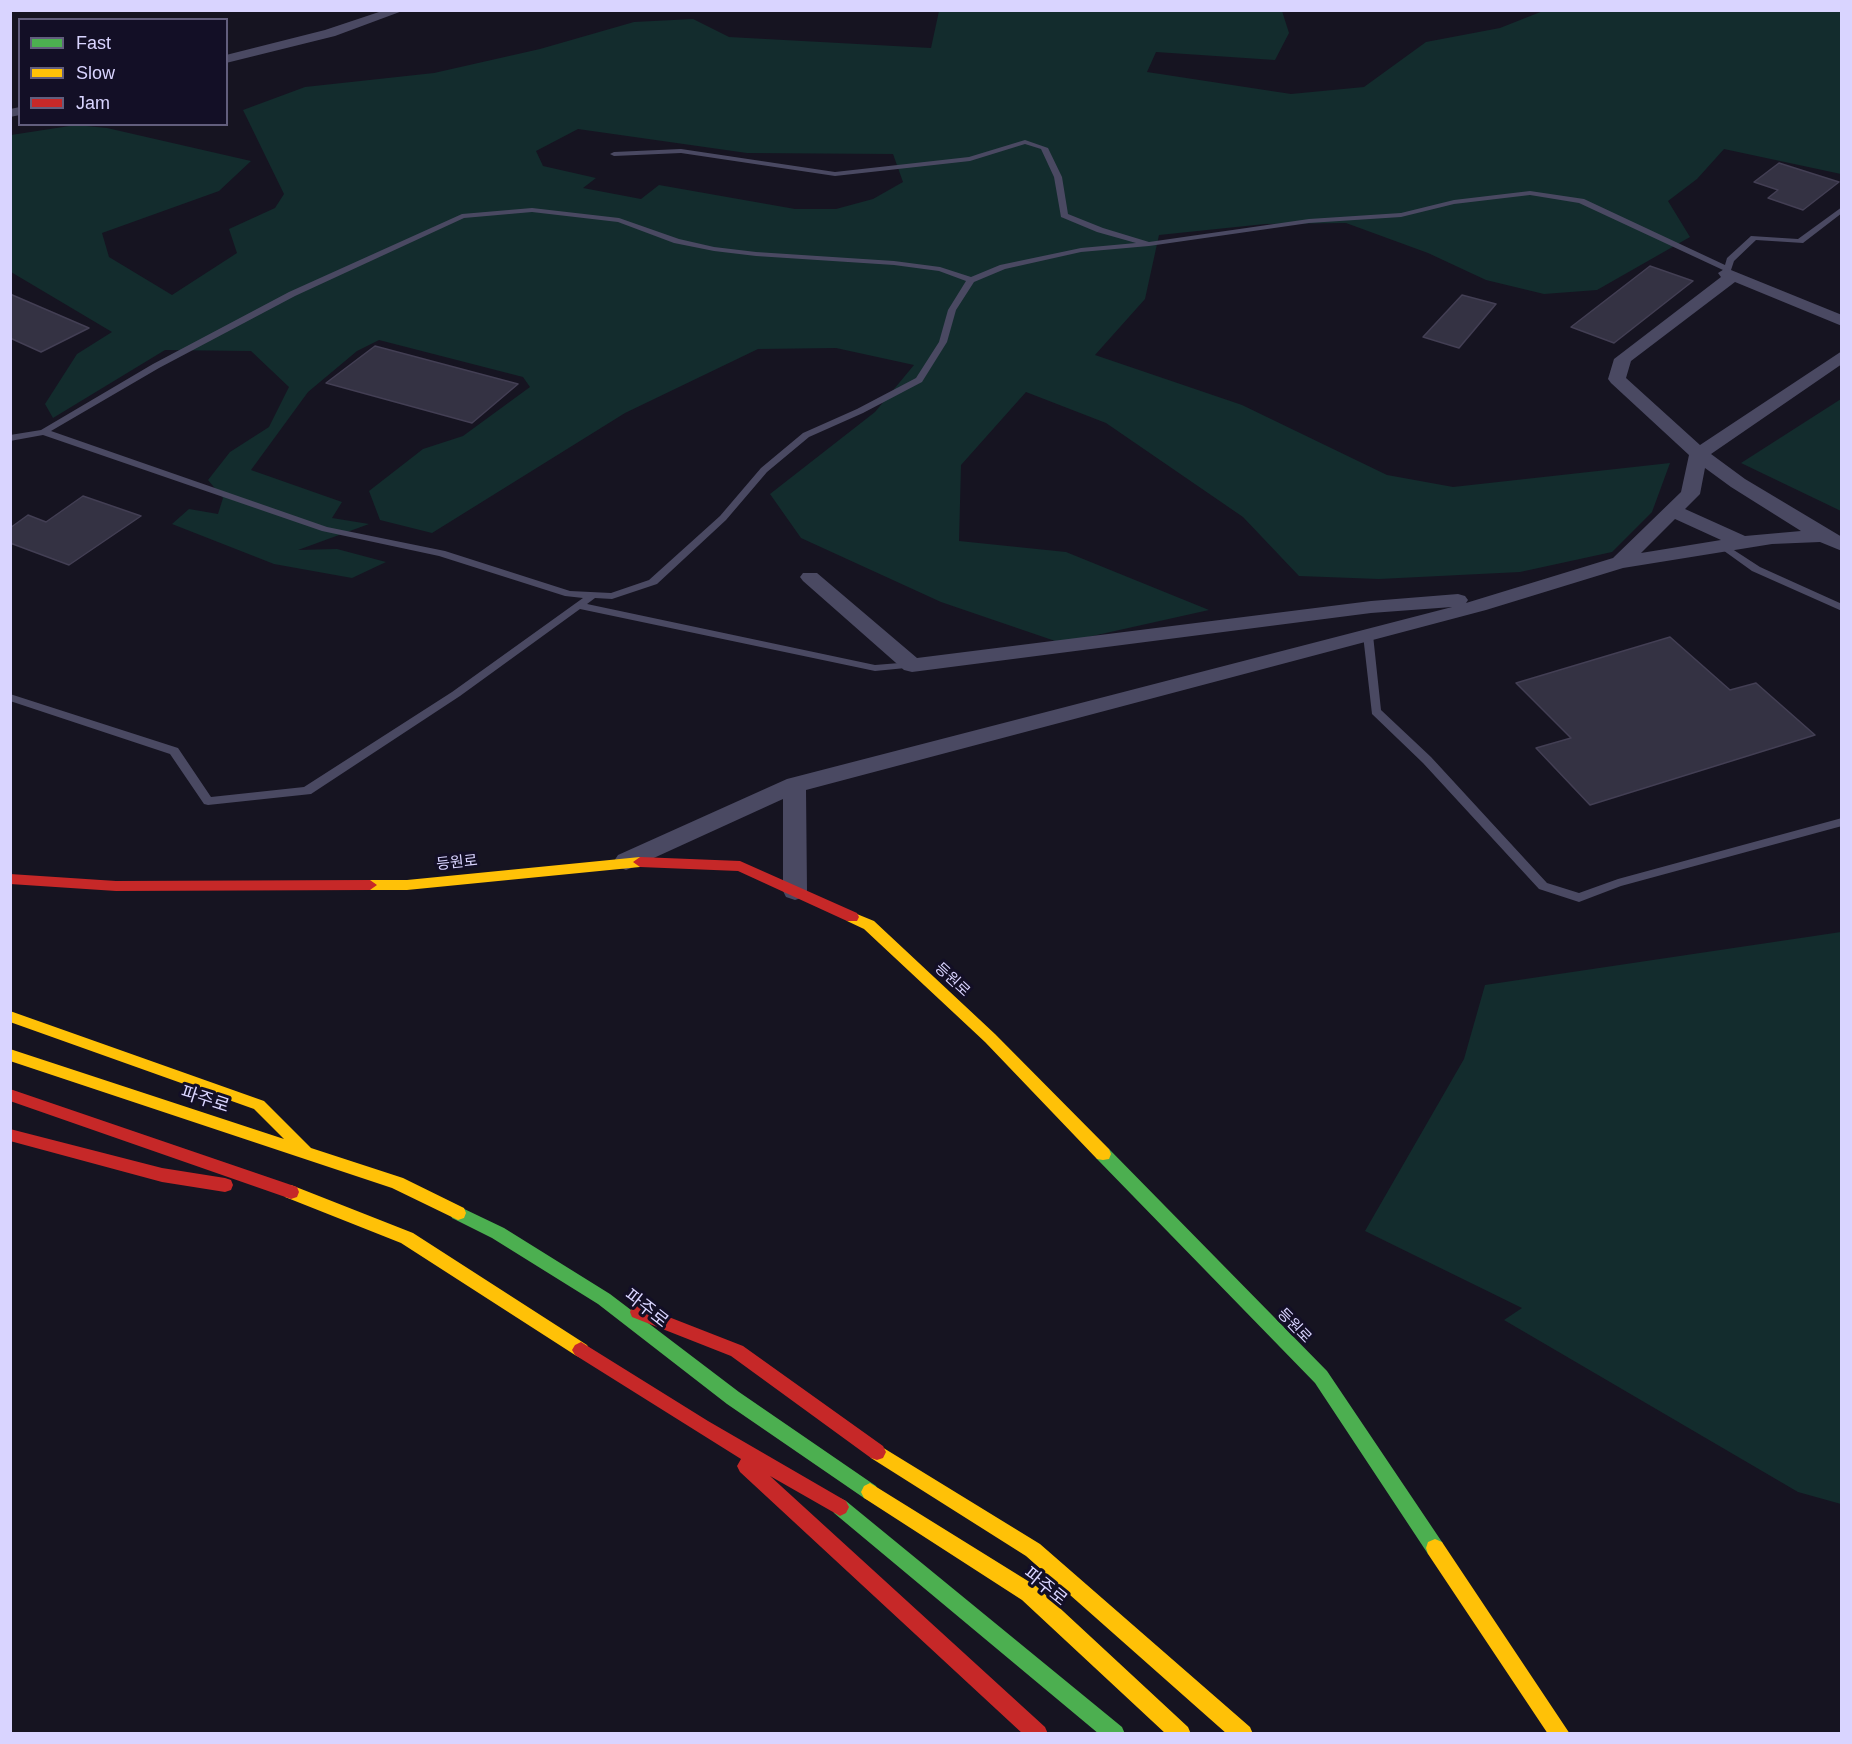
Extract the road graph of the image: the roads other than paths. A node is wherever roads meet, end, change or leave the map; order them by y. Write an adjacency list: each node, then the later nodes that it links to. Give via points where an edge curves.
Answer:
1 (399, 10): 2 (street, via 330,33)
2 (228, 58)
3 (614, 154): 5 (lane, via 681,151 835,174 970,159 1024,142 1044,148 1058,177 1064,215)
4 (1842, 209): 6 (lane, via 1800,241 1754,238 1730,260)
5 (1149, 244): 6 (lane, via 1309,220 1401,214 1454,202 1530,194 1581,201); 7 (lane, via 1081,250 1003,267)
6 (1729, 273): 8 (street); 12 (street, via 1623,359 1617,379)
7 (970, 280): 10 (lane, via 940,269 894,263 714,249 676,241 619,220 532,210 462,216 292,294 156,366); 20 (lane, via 952,310 943,342 919,380 806,435 764,470 723,518 653,582 612,596)
8 (1842, 321)
9 (1842, 356): 12 (street)
10 (44, 432): 11 (lane); 20 (lane, via 325,529 441,553 569,594)
11 (10, 438)
12 (1698, 454): 13 (street); 14 (street)
13 (1738, 483): 14 (street); 16 (street)
14 (1690, 492): 15 (street)
15 (1673, 511): 17 (street); 18 (street)
16 (1832, 541): 17 (street, via 1772,538)
17 (1733, 544): 18 (street); 23 (lane, via 1756,569)
18 (1620, 562): 21 (street)
19 (810, 577): 25 (street)
20 (593, 595): 22 (lane)
21 (1512, 595): 24 (street); 25 (street, via 1371,607)
22 (579, 606): 25 (lane, via 875,668); 26 (lane, via 456,694 307,790 208,801 174,751)
23 (1842, 608)
24 (1368, 635): 27 (street); 28 (lane, via 1376,711 1427,760 1543,886 1579,898 1618,883)
25 (912, 665)
26 (10, 697)
27 (795, 785): 29 (street); 31 (street)
28 (1842, 822)
29 (626, 861): 30 (main road, 등원로, via 407,885 116,886); 31 (main road, 등원로, via 740,866)
30 (10, 879)
31 (795, 891): 44 (main road, 등원로, via 868,925 990,1038 1321,1377)
32 (10, 1016): 36 (main road, via 259,1105)
33 (10, 1055): 36 (main road, 파주로)
34 (10, 1095): 37 (main road)
35 (10, 1135): 37 (main road, via 162,1175)
36 (310, 1154): 38 (main road, 파주로, via 397,1182 498,1233)
37 (307, 1197): 39 (main road, via 407,1238)
38 (604, 1299): 42 (main road, 파주로, via 838,1472 1029,1593); 43 (main road, via 736,1351 875,1450 1033,1550)
39 (702, 1426): 40 (main road); 41 (main road, via 831,1499)
40 (1038, 1734)
41 (1115, 1734)
42 (1181, 1734)
43 (1243, 1734)
44 (1560, 1734)

